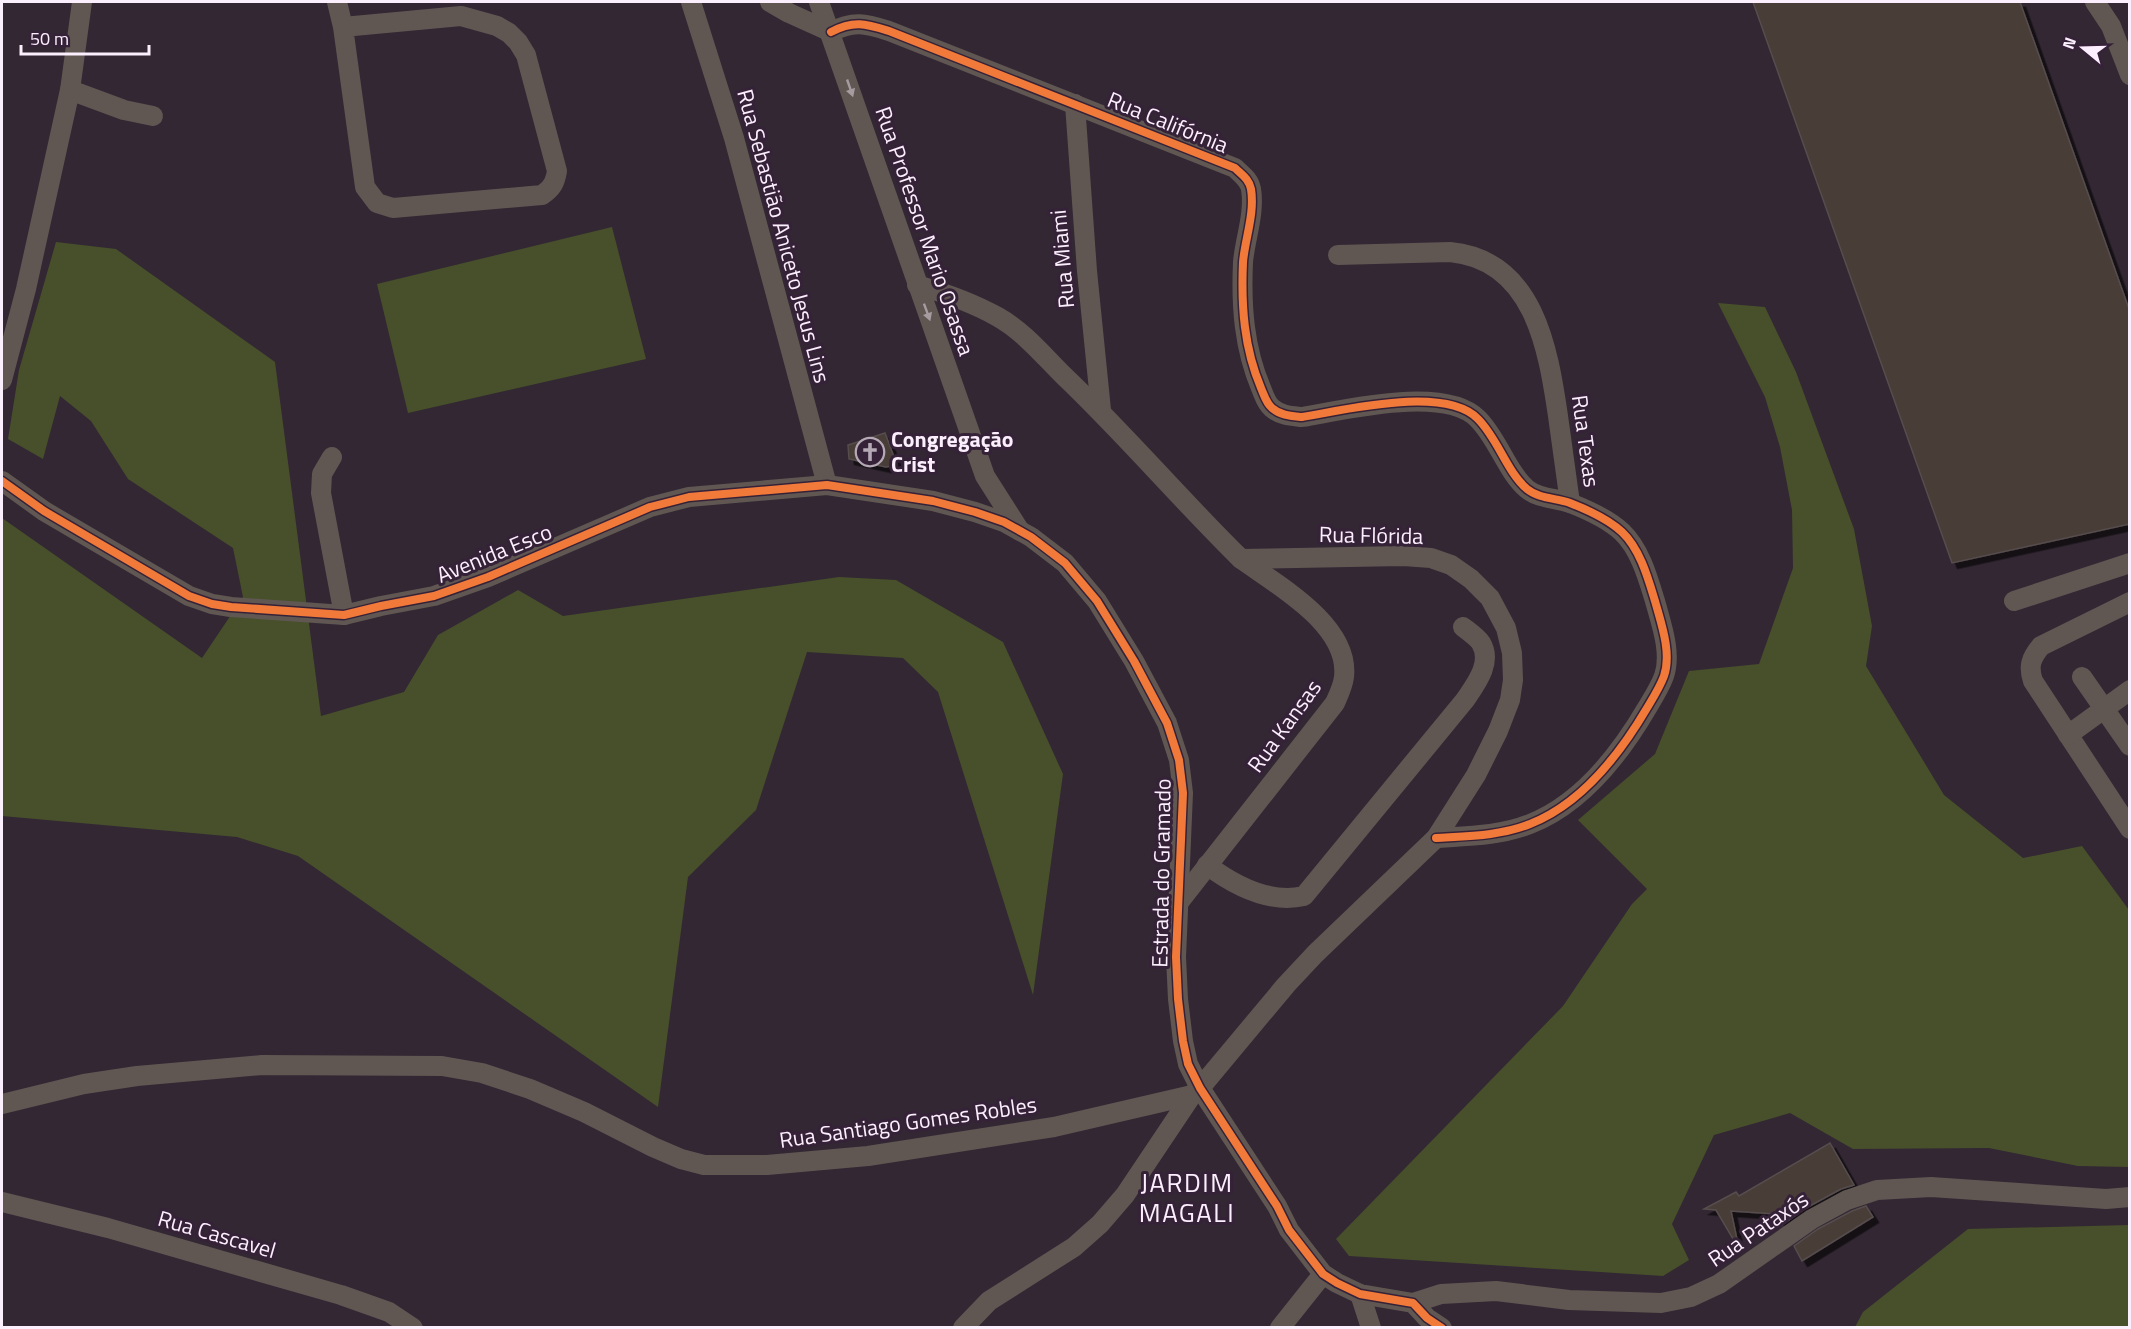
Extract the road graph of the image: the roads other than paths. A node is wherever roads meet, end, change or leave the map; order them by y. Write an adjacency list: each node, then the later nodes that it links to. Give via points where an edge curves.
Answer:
1 (82, 2): 11 (street)
2 (337, 2): 8 (street)
3 (691, 2): 21 (street, Rua Sebastião Aniceto Jesus Lins, via 734,138)
4 (770, 2): 9 (street)
5 (819, 2): 9 (street, Rua Professor Mario Osassa)
6 (2095, 2): 10 (street, via 2111,26)
7 (421, 10): 8 (street); 8 (street, via 481,21 509,33 519,42 526,55 557,171 551,189 542,195 393,208 377,203 365,187)
8 (343, 27)
9 (831, 32): 12 (street, Rua Califórnia, via 845,25 869,25); 15 (street, Rua Professor Mario Osassa, one-way to 15)
10 (2130, 75)
11 (70, 90): 13 (street); 16 (street)
12 (1075, 104): 17 (street, Rua Miami, via 1086,271); 22 (street, Rua Califórnia, via 1235,168 1246,178 1252,201 1243,261 1242,318 1252,367 1271,408 1302,417 1389,404 1434,401 1457,406 1478,417 1527,489)
13 (153, 116)
14 (1338, 255): 22 (street, Rua Texas, via 1466,254 1490,264 1508,278 1528,302 1544,338)
15 (917, 285): 17 (street, via 1000,318); 19 (street, Rua Professor Mario Osassa, one-way to 19)
16 (2, 380)
17 (1101, 411): 25 (street)
18 (332, 457): 29 (street, via 322,474 321,493)
19 (986, 476): 23 (street); 24 (street, Rua Professor Mario Osassa)
20 (2, 481): 29 (street, Avenida Esco, via 44,511 189,596 231,607)
21 (827, 485): 23 (street, Avenida Esco, via 933,501); 29 (street, Avenida Esco, via 689,497 650,507 488,577 434,596)
22 (1570, 503): 37 (street, Rua Texas, via 1604,519 1634,547 1660,617 1667,656 1665,676 1629,740 1594,780 1566,803 1531,824 1493,835)
23 (975, 512): 24 (street, Avenida Esco)
24 (1020, 531): 39 (street, Estrada do Gramado, via 1065,563 1097,601 1167,723 1184,793)
25 (1241, 559): 37 (street, Rua Flórida, via 1431,558 1451,565 1490,598 1506,628 1512,653 1510,700 1476,775); 38 (street, Rua Kansas, via 1326,626 1342,658 1345,674 1335,703)
26 (2130, 563): 27 (street)
27 (2014, 602)
28 (2130, 602): 34 (street, via 2041,646 2034,655 2030,671 2033,681)
29 (344, 615)
30 (1463, 627): 38 (street, via 1481,643 1482,674 1465,700 1304,896 1288,900 1249,891)
31 (2082, 677): 33 (street)
32 (2130, 690): 33 (street)
33 (2105, 709): 34 (street); 35 (street)
34 (2068, 735): 36 (street)
35 (2130, 746)
36 (2130, 829)
37 (1436, 838): 40 (street, Rua Flórida, via 1315,954)
38 (1207, 865): 39 (street, Rua Kansas)
39 (1179, 902): 40 (street, Estrada do Gramado, via 1176,957 1181,1020)
40 (1196, 1092): 41 (street, Rua Santiago Gomes Robles, via 1042,1129 868,1156 767,1165 704,1165 681,1160 530,1089 482,1073 442,1066 251,1066 84,1084); 44 (street, Estrada do Gramado); 48 (street, via 1125,1195 1100,1224 1074,1248 989,1301)
41 (2, 1104)
42 (2130, 1197): 46 (street, Rua Pataxós, via 1931,1187 1877,1190 1847,1200 1812,1219 1719,1284 1691,1297 1661,1303 1569,1300 1496,1291 1441,1294)
43 (2, 1202): 47 (street, Rua Cascavel, via 88,1222 341,1295 388,1312)
44 (1323, 1274): 45 (street); 49 (street)
45 (1360, 1294): 46 (street); 50 (street)
46 (1413, 1303): 51 (street)
47 (413, 1328)
48 (963, 1328)
49 (1280, 1328)
50 (1371, 1328)
51 (1442, 1328)

